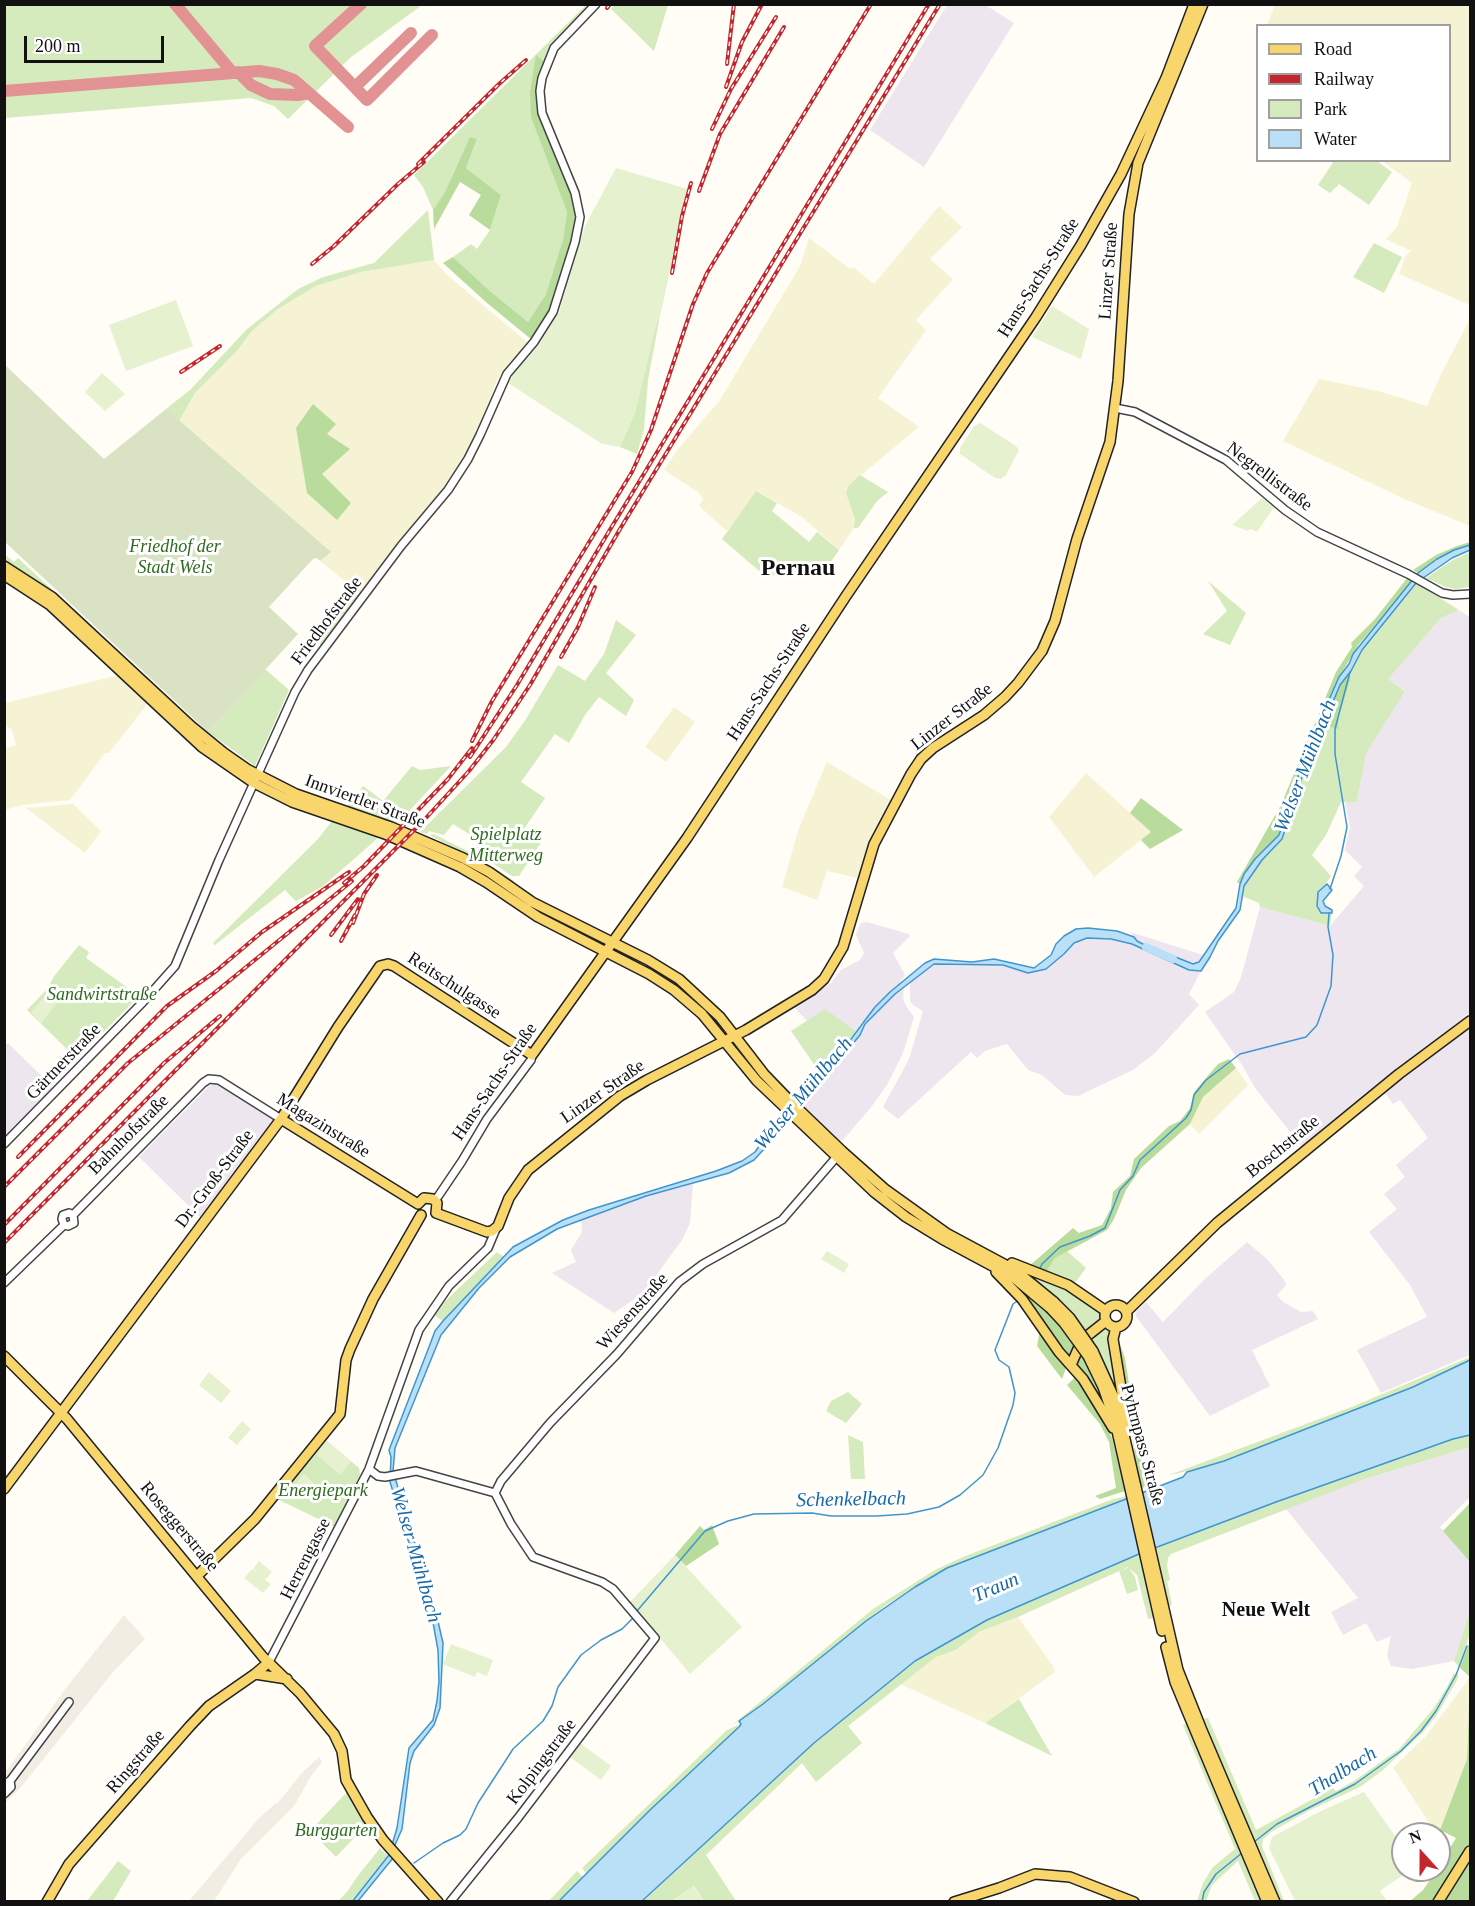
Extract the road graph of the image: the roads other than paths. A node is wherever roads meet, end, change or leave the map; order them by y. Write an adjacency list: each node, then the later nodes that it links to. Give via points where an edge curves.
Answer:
1 (596, 4): 8 (street, Friedhofstraße, via 554,48 540,91 542,113 575,193 580,218 553,312 507,374 468,459 448,489 301,681)
2 (1194, 4): 10 (main road, Hans-Sachs-Straße, via 1166,78 1121,174 1081,245 687,838)
3 (1203, 4): 4 (main road, Linzer Straße, via 1137,163)
4 (1115, 408): 7 (street, Negrellistraße, via 1135,412 1226,460 1304,524 1442,593); 16 (main road, Linzer Straße, via 1107,455 1042,651 1005,697 933,748 911,774 874,844 843,947 824,979)
5 (4, 567): 8 (main road, Innviertler Straße, via 52,597 199,733)
6 (4, 575): 8 (main road, Innviertler Straße, via 50,605 202,747)
7 (1470, 594)
8 (256, 779): 9 (street, Friedhofstraße); 10 (main road, Innviertler Straße, via 391,827 463,858 531,902); 11 (main road, Innviertler Straße, via 292,802 385,834 450,862 538,918)
9 (185, 943): 24 (street, Gärtnerstraße, via 170,973)
10 (612, 943): 12 (main road, Hans-Sachs-Straße); 16 (main road, Innviertler Straße, via 679,979)
11 (590, 944): 12 (main road, Innviertler Straße); 14 (main road, via 596,957)
12 (606, 952): 14 (main road, Hans-Sachs-Straße); 17 (main road, Innviertler Straße, via 674,990)
13 (388, 964): 18 (main road, Reitschulgasse); 20 (main road, Dr.-Groß-Straße, via 375,972)
14 (593, 970): 18 (main road, Hans-Sachs-Straße)
15 (1470, 1021): 34 (main road, Boschstraße, via 1217,1223)
16 (735, 1036): 17 (main road, Linzer Straße); 21 (main road, Pyhrnpass Straße)
17 (725, 1041): 21 (main road, Pyhrnpass Straße, via 757,1081); 30 (main road, Linzer Straße, via 631,1089 542,1157 518,1184)
18 (532, 1055): 26 (street, Hans-Sachs-Straße)
19 (209, 1079): 22 (street, Magazinstraße, via 219,1080); 32 (street, Bahnhofstraße, via 73,1215 63,1215 64,1225)
20 (287, 1108): 22 (street); 23 (main road, Dr.-Groß-Straße)
21 (791, 1109): 25 (main road, Pyhrnpass Straße)
22 (269, 1111): 23 (street, Magazinstraße)
23 (281, 1119): 27 (main road, Magazinstraße); 40 (main road, Dr.-Groß-Straße)
24 (4, 1144)
25 (839, 1155): 31 (main road, Pyhrnpass Straße, via 874,1192 906,1217 942,1239); 46 (street, Wiesenstraße, via 782,1220 703,1264 679,1282 550,1423)
26 (435, 1201): 27 (main road, via 427,1198); 28 (main road)
27 (418, 1204): 29 (main road)
28 (436, 1213): 29 (main road, via 430,1217); 30 (main road)
29 (421, 1215): 47 (main road, via 373,1299 350,1349 342,1409 255,1519)
30 (492, 1230): 43 (street, Linzer Straße, via 488,1248 449,1286 419,1330)
31 (984, 1257): 33 (main road, via 1068,1285); 37 (main road, Pyhrnpass Straße, bridge, via 1052,1305); 39 (main road, via 1022,1299)
32 (4, 1283)
33 (1106, 1311): 34 (main road, via 1117,1304); 35 (main road)
34 (1126, 1311): 36 (main road, via 1126,1321)
35 (1106, 1321): 36 (main road); 39 (main road, via 1082,1340)
36 (1116, 1327): 42 (main road, via 1113,1339)
37 (1090, 1354): 41 (main road, Pyhrnpass Straße); 42 (main road, Pyhrnpass Straße, via 1117,1404)
38 (4, 1356): 40 (main road, Roseggerstraße)
39 (1071, 1365): 41 (main road)
40 (62, 1413): 45 (main road); 47 (main road, Roseggerstraße)
41 (1119, 1439): 44 (main road, Pyhrnpass Straße)
42 (1132, 1468): 44 (main road, Pyhrnpass Straße)
43 (369, 1469): 46 (street, via 388,1478 416,1471); 48 (street, Herrengasse)
44 (1132, 1483): 55 (main road, Pyhrnpass Straße, via 1168,1658)
45 (4, 1489)
46 (495, 1493): 58 (street, Kolpingstraße, via 532,1557 613,1589 655,1638)
47 (198, 1575): 48 (main road, Roseggerstraße)
48 (269, 1662): 49 (main road, Ringstraße); 50 (main road, Roseggerstraße)
49 (255, 1674): 50 (main road); 56 (main road, Ringstraße, via 213,1702 197,1718 69,1864)
50 (287, 1679): 57 (main road, Roseggerstraße, via 334,1734 342,1751 346,1780 367,1817)
51 (69, 1702): 52 (street)
52 (7, 1783): 53 (street, via 11,1787)
53 (4, 1794)
54 (1470, 1851): 63 (main road)
55 (1252, 1855): 61 (main road, Pyhrnpass Straße); 62 (main road, Pyhrnpass Straße)
56 (47, 1902)
57 (438, 1902)
58 (450, 1902)
59 (954, 1902): 60 (main road, via 1035,1874 1070,1877)
60 (1134, 1902)
61 (1267, 1902)
62 (1275, 1902)
63 (1438, 1902)

